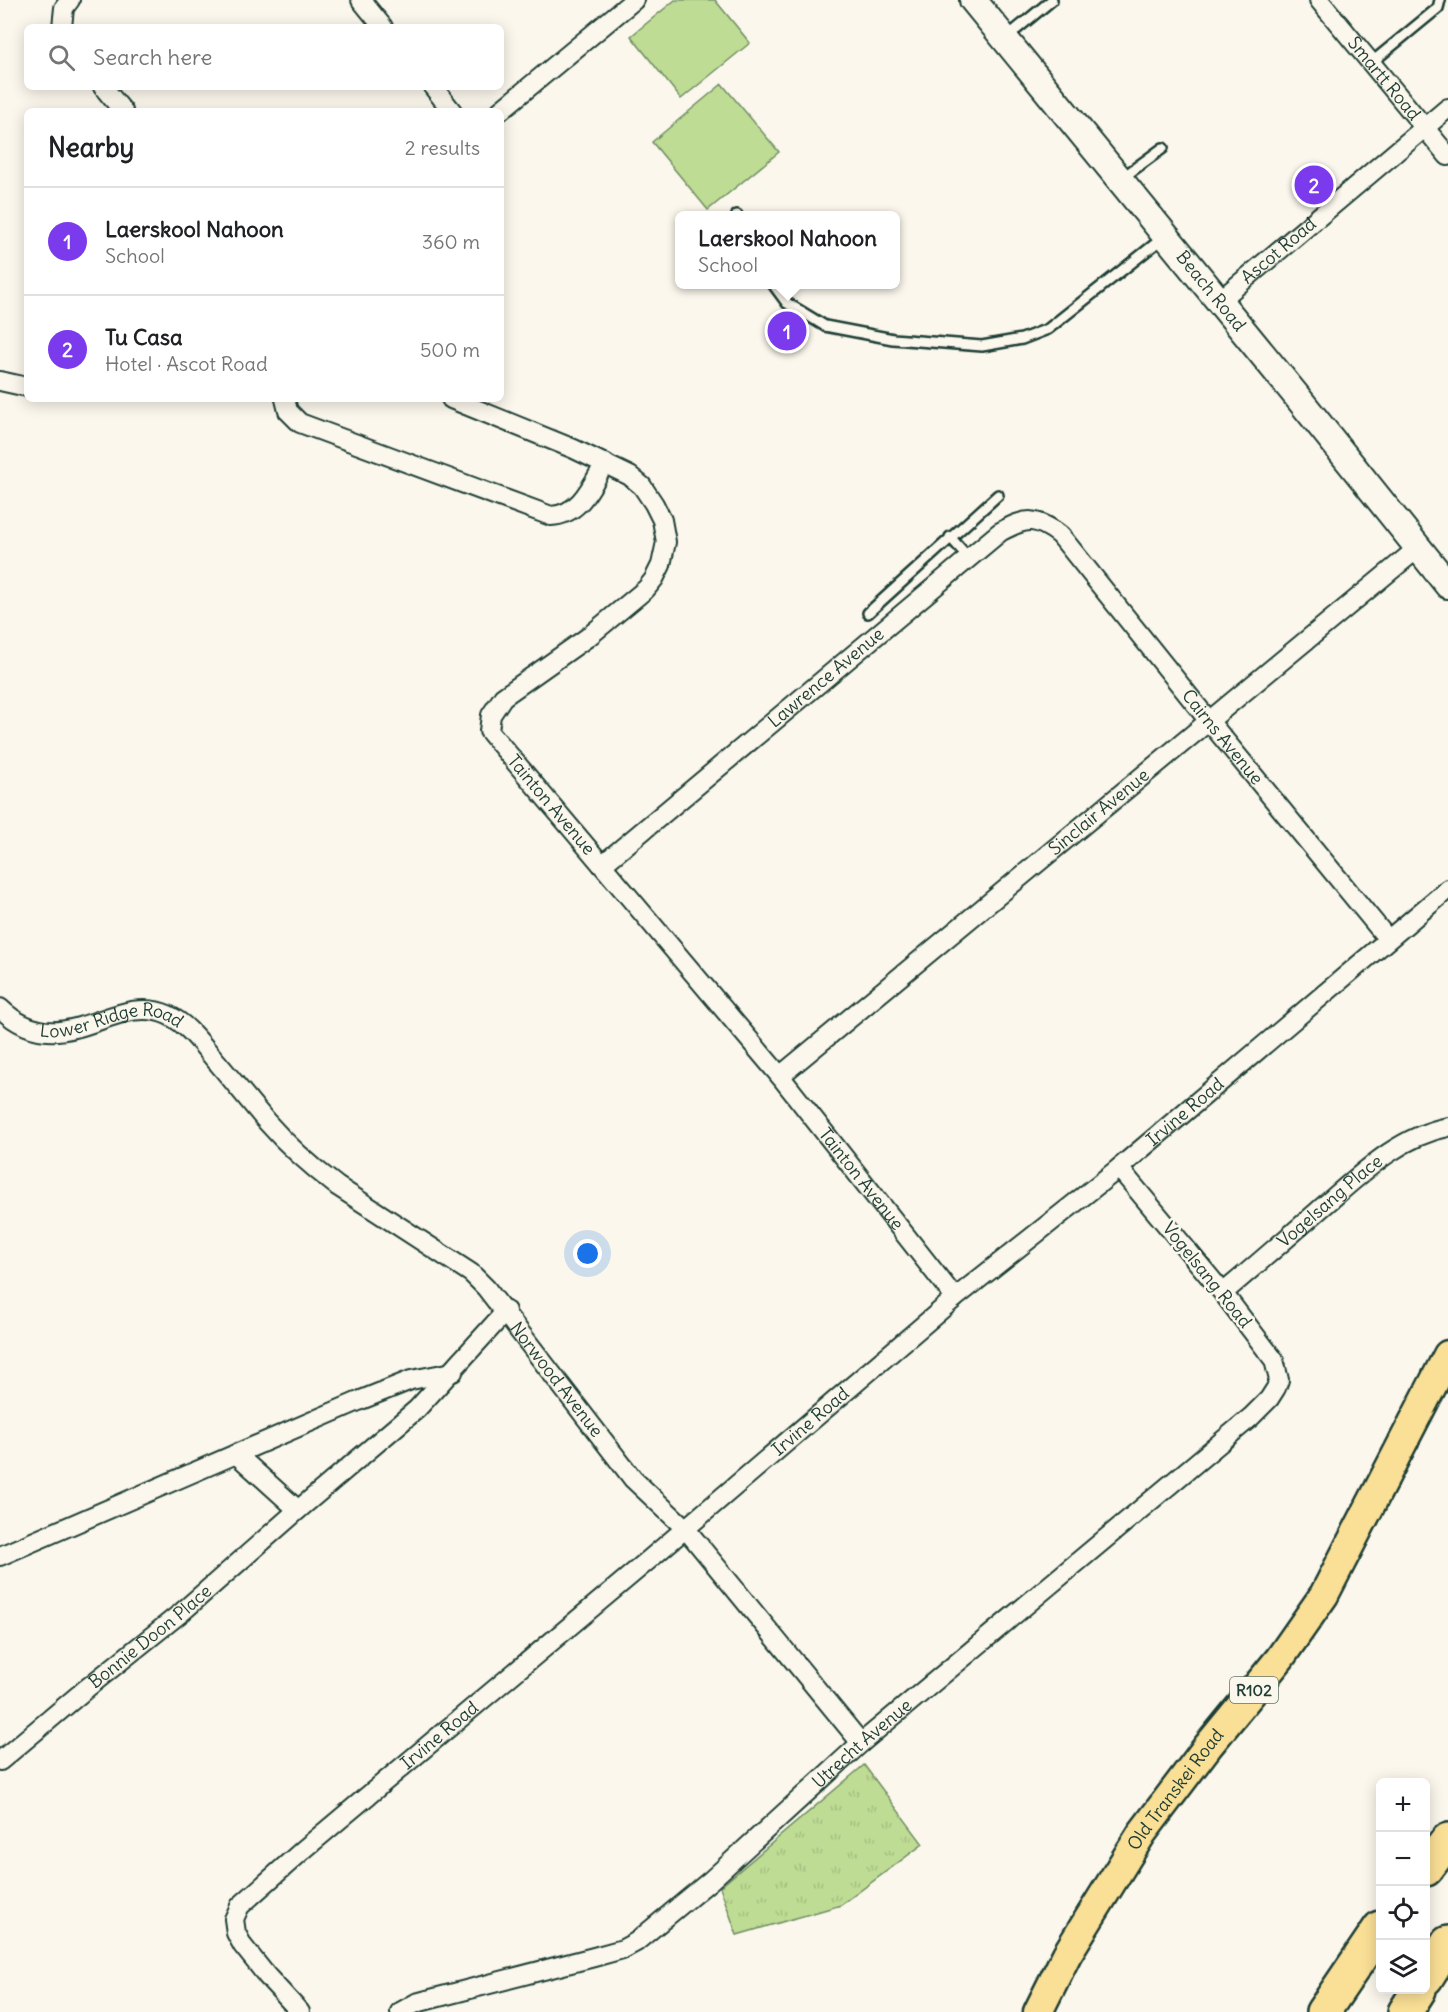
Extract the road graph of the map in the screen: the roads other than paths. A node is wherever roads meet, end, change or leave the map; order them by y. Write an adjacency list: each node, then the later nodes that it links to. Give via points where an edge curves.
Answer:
1 (70, 0): 8 (street, via 64,8)
2 (361, 0): 9 (street)
3 (634, 0): 16 (street)
4 (973, 0): 10 (street, Beach Road)
5 (1052, 0): 10 (lane)
6 (1319, 0): 11 (street, Smartt Road)
7 (1440, 0): 11 (lane, via 1438,8)
8 (62, 24)
9 (381, 24)
10 (1005, 39): 21 (street, Beach Road)
11 (1371, 63): 18 (street, Smartt Road)
12 (106, 90): 14 (street)
13 (436, 90): 15 (street)
14 (120, 108)
15 (450, 108)
16 (504, 108)
17 (1448, 108): 18 (street, Ascot Road)
18 (1424, 127): 20 (street, Smartt Road); 24 (street, Ascot Road)
19 (1163, 148): 21 (lane)
20 (1448, 156)
21 (1120, 180): 22 (street, Beach Road)
22 (1166, 236): 23 (lane, via 1048,329 996,345 893,339 825,326 787,303); 24 (street, Beach Road)
23 (776, 289)
24 (1219, 301): 33 (street, Beach Road)
25 (0, 381): 26 (street)
26 (24, 386)
27 (286, 402): 29 (street, via 288,411 300,423 551,516 566,513 580,503)
28 (458, 402): 29 (street, Tainton Avenue)
29 (605, 463): 38 (street, Tainton Avenue, via 642,486 654,504 666,542 661,565 634,601 504,697 488,725 494,740)
30 (998, 495): 32 (lane)
31 (1060, 535): 34 (street, Lawrence Avenue, via 1036,520 1027,520 1000,532); 37 (street, Cairns Avenue)
32 (950, 537): 34 (lane); 36 (lane)
33 (1418, 548): 35 (street, Beach Road); 37 (street, Sinclair Avenue)
34 (969, 558): 38 (street, Lawrence Avenue)
35 (1448, 585)
36 (868, 613)
37 (1209, 721): 40 (street, Cairns Avenue); 43 (street, Sinclair Avenue)
38 (602, 865): 43 (street, Tainton Avenue)
39 (1448, 889): 40 (street, Irvine Road)
40 (1387, 938): 45 (street, Irvine Road)
41 (0, 1008): 42 (street, Lower Ridge Road, via 25,1025 53,1032 132,1012 157,1012 190,1031)
42 (213, 1057): 48 (street, Norwood Avenue, via 268,1123 319,1172 471,1273)
43 (780, 1076): 47 (street, Tainton Avenue)
44 (1448, 1127): 46 (street, Vogelsang Place, via 1432,1130 1391,1151)
45 (1119, 1167): 46 (street, Vogelsang Road); 47 (street, Irvine Road)
46 (1223, 1293): 51 (street, Vogelsang Road, via 1274,1360 1279,1380)
47 (956, 1298): 54 (street, Irvine Road)
48 (506, 1311): 50 (street, Bonnie Doon Place); 54 (street, Norwood Avenue, via 633,1479)
49 (1448, 1355): 66 (main road, Old Transkei Road / R102, via 1324,1595 1280,1658 1142,1833 1067,1954)
50 (453, 1372): 52 (street, via 411,1380); 53 (street, Bonnie Doon Place, via 417,1409)
51 (1276, 1388): 56 (street, Utrecht Avenue, via 1251,1417)
52 (236, 1454): 53 (street); 55 (street)
53 (298, 1510): 57 (street, Bonnie Doon Place, via 182,1612)
54 (685, 1528): 56 (street, Norwood Avenue); 64 (street, Irvine Road, via 240,1906 234,1919 243,1946)
55 (0, 1556)
56 (861, 1743): 65 (street, Utrecht Avenue, via 711,1880 636,1942 594,1957 416,2003)
57 (0, 1761)
58 (1448, 1840): 59 (highway)
59 (1430, 1863)
60 (1376, 1934): 67 (highway)
61 (1448, 1943): 62 (highway)
62 (1430, 1970)
63 (1416, 1994): 68 (highway)
64 (300, 2012)
65 (400, 2012)
66 (1038, 2012)
67 (1323, 2012)
68 (1405, 2012)

